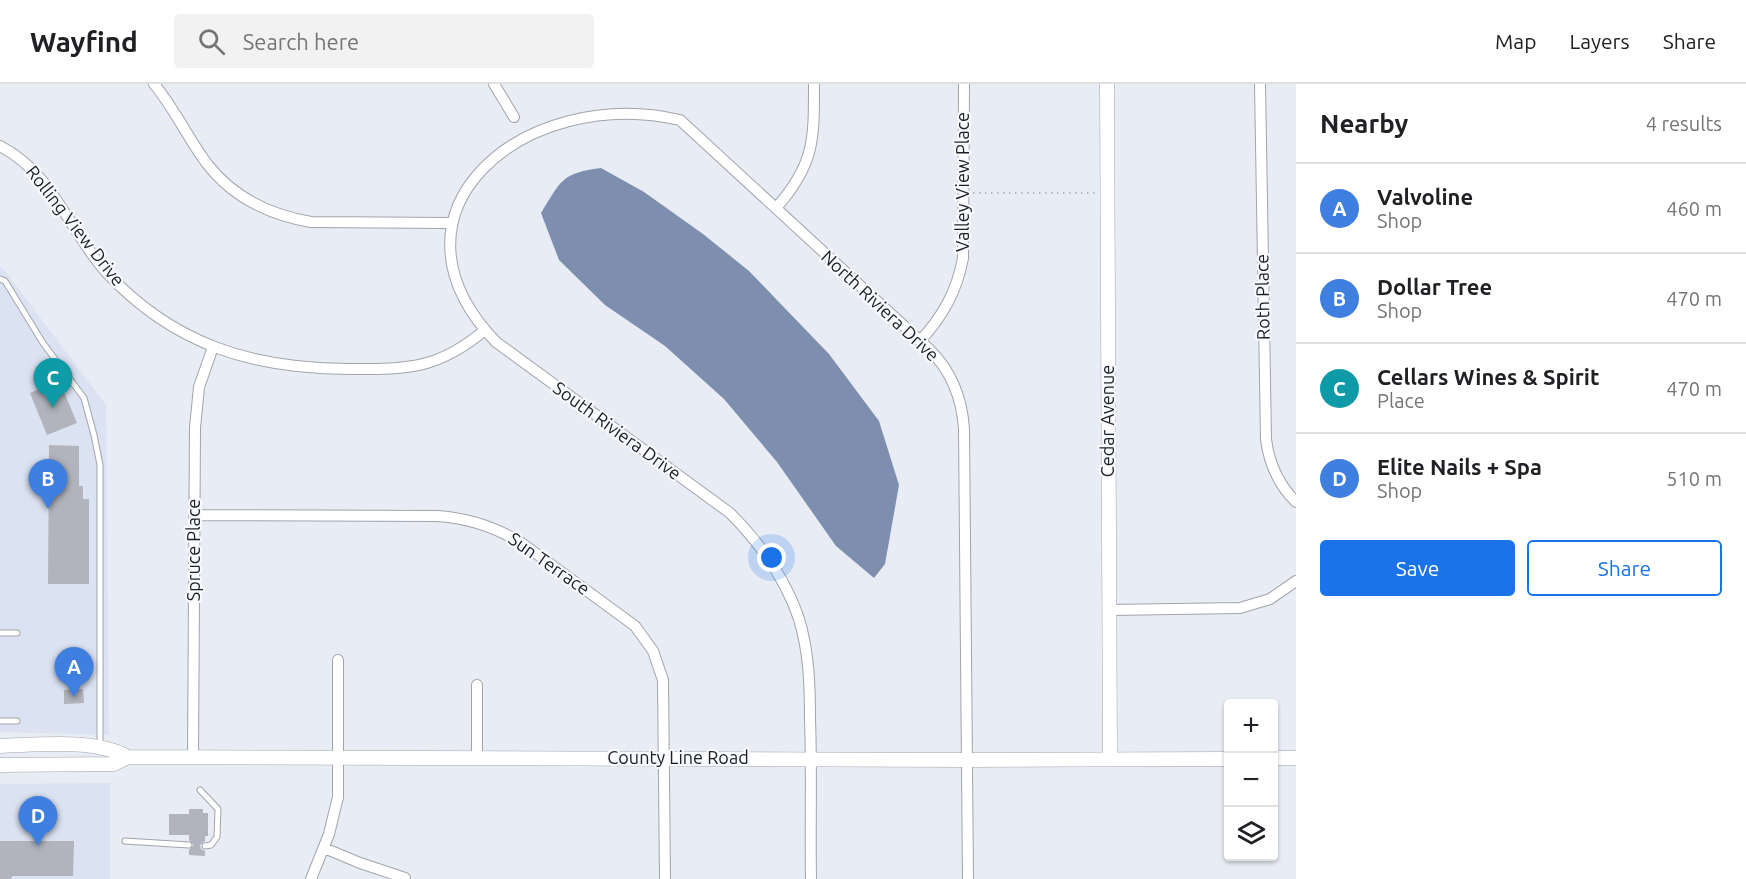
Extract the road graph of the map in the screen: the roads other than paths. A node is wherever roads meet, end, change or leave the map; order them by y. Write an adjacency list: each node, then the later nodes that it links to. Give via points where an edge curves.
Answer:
1 (154, 84): 12 (street, via 209,165 254,204 311,222)
2 (494, 84): 8 (street)
3 (814, 84): 11 (street, via 810,154 795,184)
4 (964, 84): 15 (street, Valley View Place, via 964,249 960,276 946,308)
5 (1107, 84): 20 (street, Cedar Avenue)
6 (1260, 84): 17 (street, Roth Place, via 1266,439 1273,470)
7 (655, 106): 11 (street, North Riviera Drive, via 680,120)
8 (514, 118)
9 (0, 146): 16 (street, Rolling View Drive, via 40,176 90,252 125,290 172,325)
10 (462, 181): 12 (street, South Riviera Drive)
11 (776, 208): 15 (street, North Riviera Drive)
12 (451, 223): 14 (street, South Riviera Drive, via 457,280)
13 (0, 279): 28 (lane, via 84,398 94,435 100,465)
14 (485, 330): 16 (street, Rolling View Drive, via 444,358 391,369 294,367); 36 (street, South Riviera Drive, via 510,353 730,513 766,553 790,597 805,644)
15 (920, 340): 39 (street, North Riviera Drive, via 946,369 960,397 963,414)
16 (213, 347): 18 (street, Spruce Place, via 196,408)
17 (1296, 502)
18 (194, 515): 30 (street, Spruce Place); 33 (street, Sun Terrace, via 451,517 506,533 625,618 645,638 663,680)
19 (1296, 581): 20 (street, via 1270,599 1240,608)
20 (1109, 610): 37 (street, Cedar Avenue)
21 (0, 633): 22 (lane)
22 (17, 633)
23 (338, 660): 31 (street)
24 (477, 685): 32 (street)
25 (0, 721): 26 (lane)
26 (17, 721)
27 (0, 746): 28 (street)
28 (100, 748): 29 (street, via 114,749)
29 (128, 757): 30 (street, County Line Road); 40 (street, via 114,764)
30 (193, 757): 31 (street, County Line Road)
31 (339, 757): 32 (street, County Line Road); 45 (street, via 336,808)
32 (477, 757): 33 (street, County Line Road)
33 (664, 758): 36 (street, County Line Road); 48 (street, Sun Terrace)
34 (1278, 758): 35 (street)
35 (1296, 758)
36 (812, 759): 39 (street, County Line Road); 49 (street, South Riviera Drive)
37 (1110, 759): 38 (street, County Line Road); 39 (street, County Line Road)
38 (1224, 759)
39 (967, 760): 50 (street, North Riviera Drive)
40 (0, 765)
41 (200, 790): 44 (lane, via 218,809 217,837)
42 (125, 841): 43 (lane)
43 (189, 846)
44 (205, 846)
45 (324, 848): 46 (street); 47 (street)
46 (405, 878)
47 (311, 879)
48 (665, 879)
49 (811, 879)
50 (968, 879)

